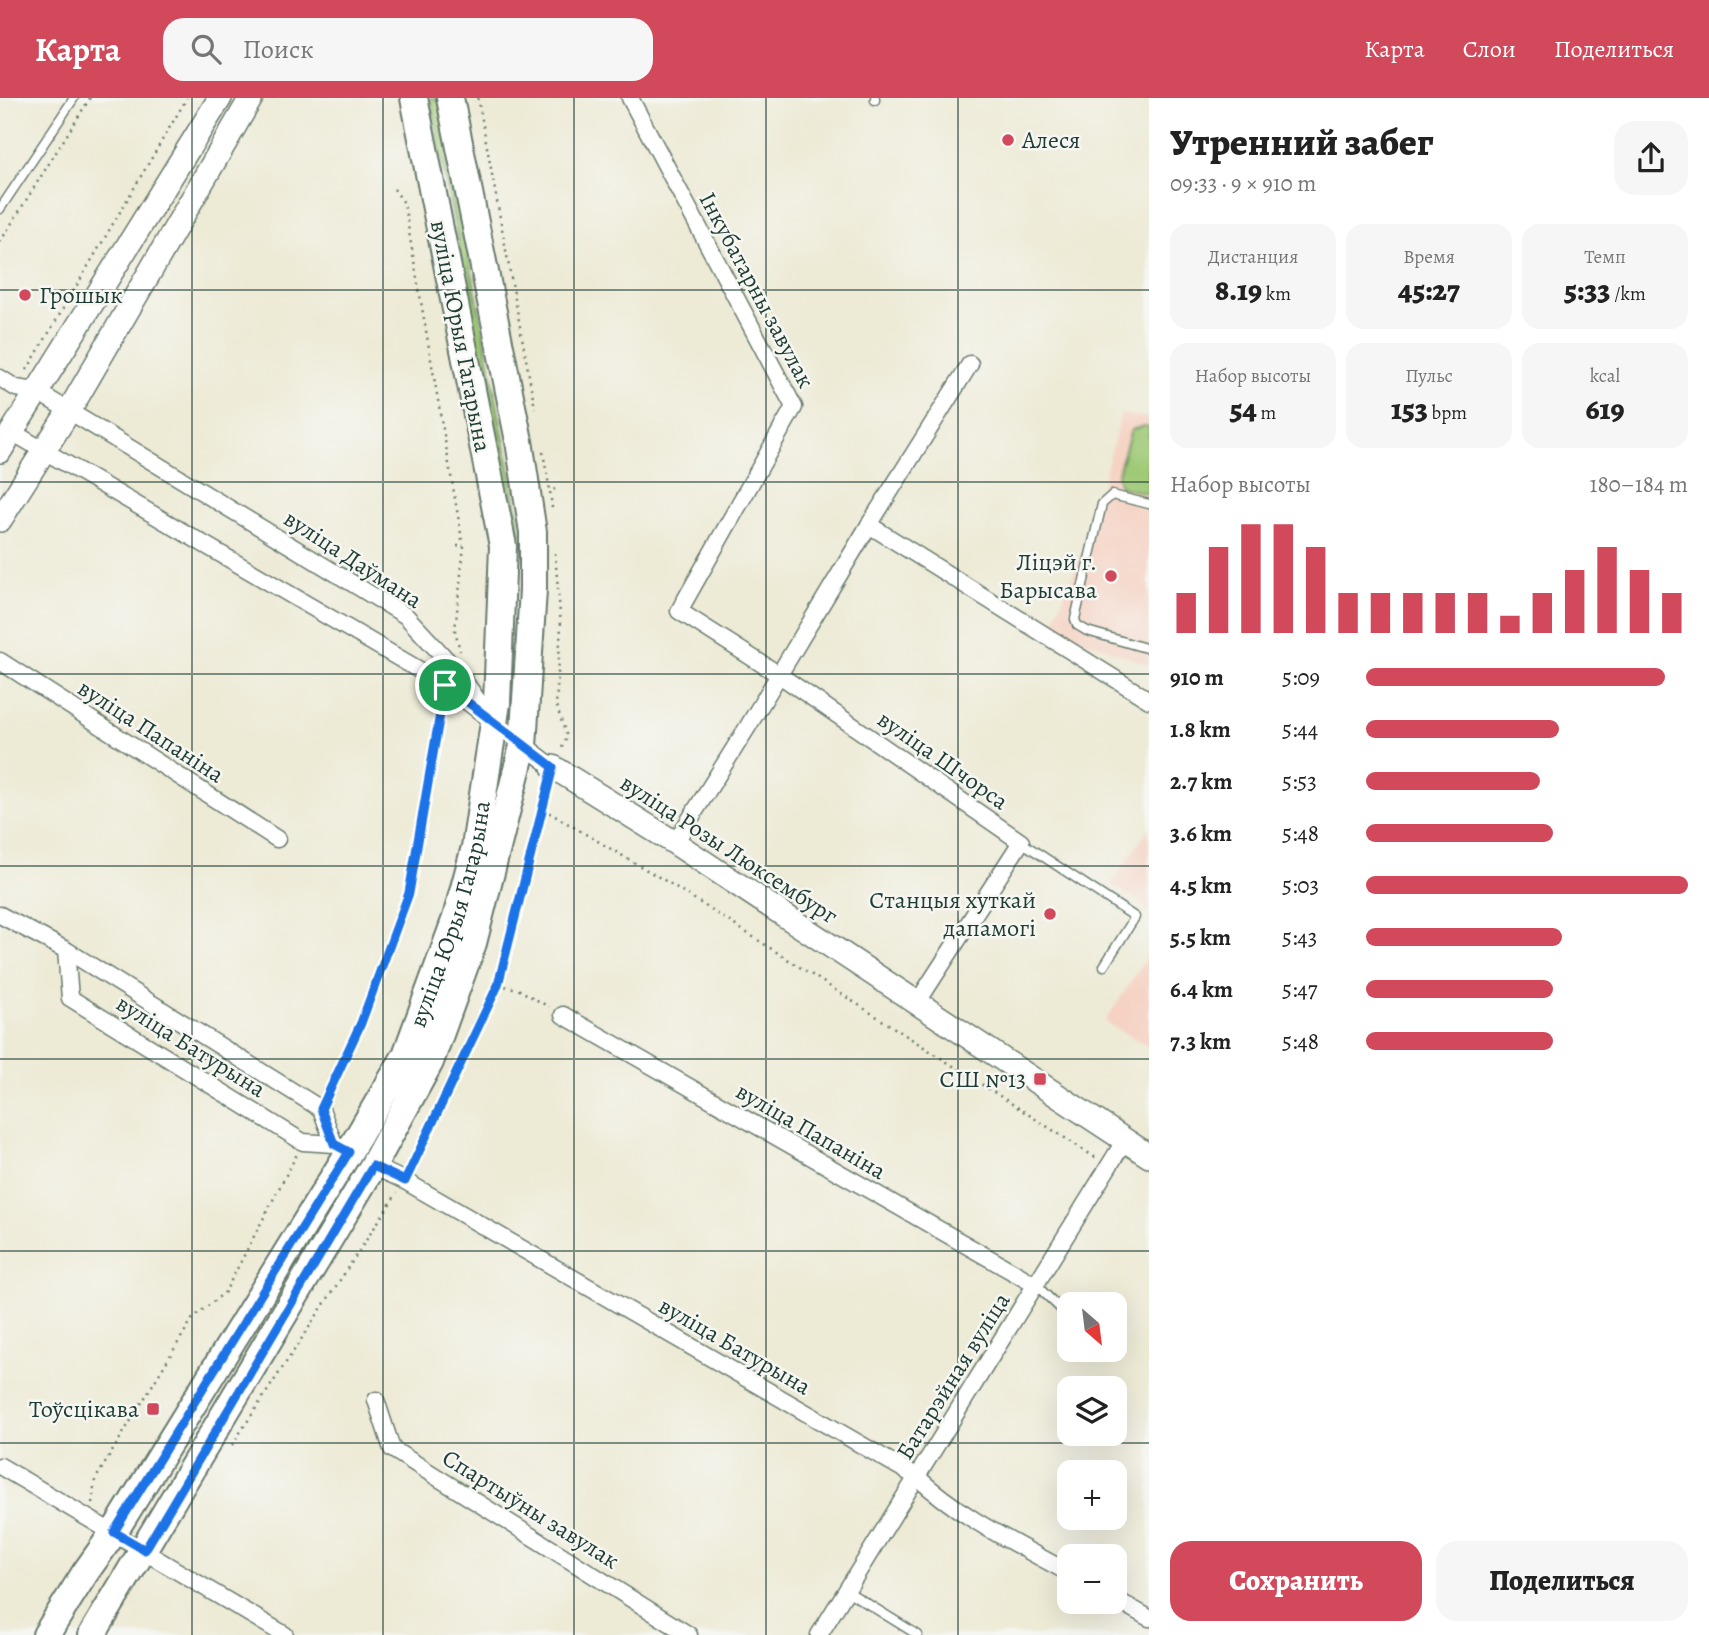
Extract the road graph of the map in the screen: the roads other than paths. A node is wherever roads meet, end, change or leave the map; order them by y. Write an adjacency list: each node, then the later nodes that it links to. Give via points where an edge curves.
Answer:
1 (74, 98): 7 (lane)
2 (220, 98): 10 (main road)
3 (251, 98): 11 (main road)
4 (414, 98): 22 (main road, вуліца Юрыя Гагарына, via 503,546)
5 (450, 98): 23 (main road, вуліца Юрыя Гагарына, via 519,440 533,532)
6 (630, 98): 17 (street, Інкубатарны завулак, via 794,407)
7 (0, 209)
8 (970, 365): 16 (street)
9 (0, 378): 10 (street, вуліца Даўмана)
10 (26, 390): 11 (street, вуліца Даўмана); 12 (main road)
11 (69, 411): 13 (main road); 22 (street, вуліца Даўмана, via 406,615 458,672)
12 (6, 442): 13 (street)
13 (43, 450): 15 (main road); 22 (street, via 445,685)
14 (1149, 504): 18 (lane, via 1112,495 1102,504 1075,619 1087,631)
15 (0, 520)
16 (869, 525): 20 (street); 21 (street)
17 (679, 611): 20 (street, вуліца Шчорса)
18 (1149, 649)
19 (0, 661): 25 (street, вуліца Папаніна)
20 (778, 674): 26 (street, вуліца Шчорса); 27 (street)
21 (1149, 700)
22 (494, 722): 23 (street, вуліца Розы Люксембург); 34 (main road, вуліца Юрыя Гагарына, via 475,847 456,918 406,1055)
23 (523, 746): 24 (street, вуліца Розы Люксембург); 36 (main road, вуліца Юрыя Гагарына, via 473,943 430,1062)
24 (553, 767): 27 (main road, вуліца Розы Люксембург)
25 (277, 839)
26 (1021, 842): 30 (lane, via 1135,917); 31 (street, вуліца Шчорса)
27 (675, 843): 31 (main road, вуліца Розы Люксембург)
28 (0, 915): 29 (street, вуліца Батурына)
29 (66, 950): 34 (street, вуліца Батурына, via 321,1109); 34 (street, вуліца Батурына, via 70,998 303,1142)
30 (1104, 966)
31 (917, 1003): 33 (main road, вуліца Розы Люксембург)
32 (563, 1016): 37 (street, вуліца Папаніна)
33 (1125, 1140): 35 (main road, вуліца Розы Люксембург); 37 (street, Батарэйная вуліца)
34 (342, 1148): 42 (main road, вуліца Юрыя Гагарына)
35 (1149, 1156)
36 (373, 1166): 41 (street, вуліца Батурына); 43 (main road, вуліца Юрыя Гагарына)
37 (1036, 1285): 38 (lane); 41 (street, Батарэйная вуліца)
38 (1057, 1305)
39 (376, 1399): 52 (street, Спартыўны завулак, via 392,1449)
40 (0, 1466): 42 (street)
41 (917, 1477): 44 (street, вуліца Батурына, via 974,1520); 45 (street, Батарэйная вуліца)
42 (102, 1526): 43 (street); 49 (main road, вуліца Юрыя Гагарына, via 85,1573)
43 (145, 1550): 48 (street); 50 (main road, вуліца Юрыя Гагарына)
44 (1057, 1566)
45 (846, 1591): 53 (street, Батарэйная вуліца); 54 (lane)
46 (1127, 1606): 47 (street)
47 (1149, 1618)
48 (267, 1631): 51 (street)
49 (46, 1635)
50 (92, 1635)
51 (285, 1635)
52 (690, 1635)
53 (820, 1635)
54 (918, 1635)

